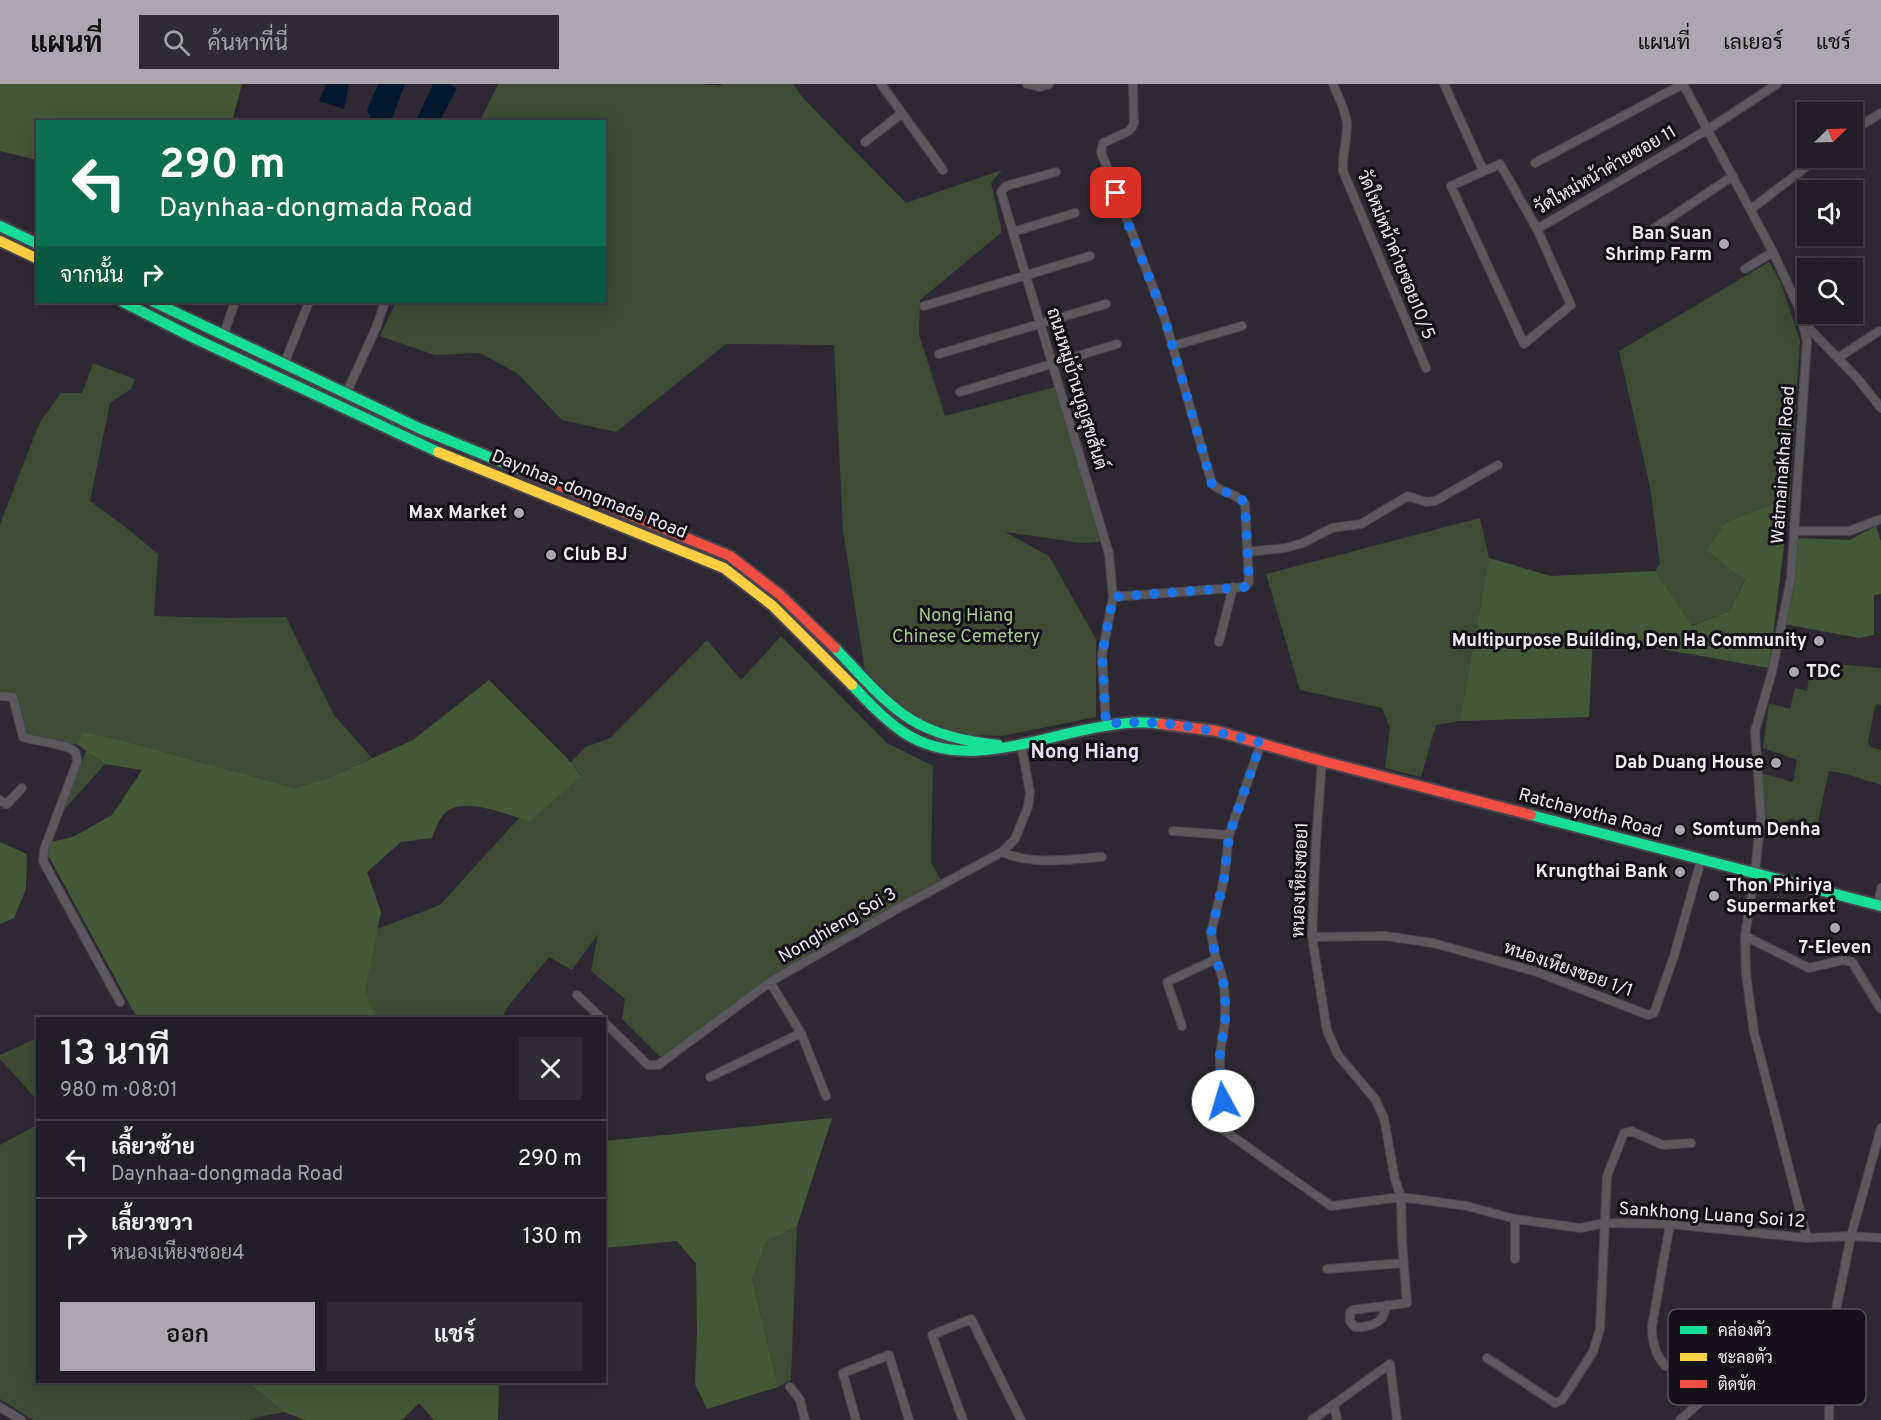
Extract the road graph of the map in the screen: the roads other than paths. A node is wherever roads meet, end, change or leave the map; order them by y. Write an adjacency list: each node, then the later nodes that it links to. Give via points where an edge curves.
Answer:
1 (881, 84): 11 (street)
2 (1027, 84): 3 (street)
3 (1048, 84)
4 (1133, 84): 49 (street, via 1134,124 1129,131 1103,143 1101,152)
5 (1333, 84): 54 (street, วัดใหม่หน้าค่ายซอย10/5, via 1347,121 1343,171)
6 (1444, 84): 18 (street)
7 (1683, 84): 13 (street, Watmainakhai Road); 15 (street)
8 (1777, 84): 9 (street, วัดใหม่หน้าค่ายซอย 11)
9 (1764, 87): 13 (street, วัดใหม่หน้าค่ายซอย 11)
10 (1881, 113): 12 (street)
11 (901, 114): 14 (street); 17 (street)
12 (1863, 124)
13 (1707, 130): 20 (street, Watmainakhai Road); 24 (street, วัดใหม่หน้าค่ายซอย 11)
14 (865, 142)
15 (1535, 163)
16 (1805, 168): 21 (street)
17 (943, 170)
18 (1483, 170): 24 (street, วัดใหม่หน้าค่ายซอย 11, via 1500,164); 24 (street, via 1451,186 1524,345 1571,305)
19 (1056, 172): 26 (street, ถนนหมู่บ้านบุญสุขสันต์, via 1006,186 1001,192)
20 (1733, 176): 21 (street, Watmainakhai Road); 25 (street)
21 (1751, 209): 29 (street, Watmainakhai Road)
22 (1074, 213): 26 (street)
23 (0, 226): 28 (main road)
24 (1537, 229)
25 (1652, 230)
26 (1013, 232): 33 (street, ถนนหมู่บ้านบุญสุขสันต์)
27 (0, 241): 31 (main road)
28 (36, 243)
29 (1773, 252): 32 (street); 40 (street, Watmainakhai Road)
30 (1090, 256): 33 (street)
31 (36, 258)
32 (1745, 269)
33 (1026, 275): 41 (street); 42 (street, ถนนหมู่บ้านบุญสุขสันต์)
34 (125, 303): 56 (main road, Daynhaa-dongmada Road)
35 (156, 303): 47 (main road, Daynhaa-dongmada Road)
36 (235, 303): 47 (street)
37 (309, 303): 52 (street)
38 (386, 303): 58 (street)
39 (1106, 304): 42 (street)
40 (1797, 304)
41 (924, 306)
42 (1040, 324): 50 (street); 53 (street, ถนนหมู่บ้านบุญสุขสันต์)
43 (1804, 324): 62 (street, Watmainakhai Road, via 1807,341)
44 (1805, 324): 51 (street)
45 (1242, 326): 49 (street)
46 (1879, 331): 51 (street)
47 (223, 336): 52 (main road, Daynhaa-dongmada Road)
48 (1118, 344): 53 (street)
49 (1173, 346): 63 (street, via 1212,484 1240,497 1245,504)
50 (939, 354)
51 (1839, 357): 59 (street)
52 (284, 364): 55 (main road, Daynhaa-dongmada Road)
53 (1052, 364): 57 (street); 65 (street, ถนนหมู่บ้านบุญสุขสันต์, via 1109,554)
54 (1426, 368)
55 (296, 370): 56 (main road); 58 (main road, Daynhaa-dongmada Road)
56 (291, 384): 69 (main road, Daynhaa-dongmada Road, via 415,442 724,568 779,610)
57 (960, 392)
58 (346, 394): 68 (main road, Daynhaa-dongmada Road, via 421,429 730,556 788,601)
59 (1881, 408)
60 (1498, 465): 63 (street, via 1435,501 1408,496 1361,524 1332,528 1285,548)
61 (1881, 519): 62 (street, via 1849,531)
62 (1794, 531): 83 (street, Watmainakhai Road, via 1791,578 1773,672 1755,730 1761,817)
63 (1247, 552): 64 (street, via 1249,582 1245,587)
64 (1233, 587): 65 (street); 66 (street)
65 (1113, 597): 70 (street, ถนนหมู่บ้านบุญสุขสันต์, via 1102,655)
66 (1219, 642)
67 (0, 696): 91 (street, via 14,697 23,737 62,746 76,755 77,762 44,850 44,861)
68 (893, 707): 69 (main road); 73 (main road, Daynhaa-dongmada Road, via 950,739)
69 (885, 718): 73 (main road, Daynhaa-dongmada Road, via 923,743 945,750 964,753)
70 (1106, 724): 71 (main road, Daynhaa-dongmada Road); 72 (main road, Daynhaa-dongmada Road, via 1177,724)
71 (1021, 743): 73 (main road, Daynhaa-dongmada Road); 80 (street, Nonghieng Soi 3, via 1030,794 1028,807 1015,839)
72 (1261, 743): 74 (main road, Daynhaa-dongmada Road); 79 (street)
73 (1007, 746)
74 (1292, 752): 75 (main road, Ratchayotha Road)
75 (1322, 761): 82 (main road, Ratchayotha Road); 87 (street, หนองเหียงซอย1)
76 (22, 788): 77 (street, via 7,804)
77 (0, 800)
78 (1173, 831): 79 (street)
79 (1229, 836): 88 (street, via 1211,933)
80 (1002, 852): 81 (street, via 1035,861); 89 (street, Nonghieng Soi 3)
81 (1102, 857)
82 (1701, 860): 83 (main road, Ratchayotha Road); 87 (street, หนองเหียงซอย 1/1, via 1667,975 1654,1013 1648,1015 1537,972 1433,943 1384,936)
83 (1755, 872): 85 (main road, Ratchayotha Road); 86 (street, Watmainakhai Road)
84 (1881, 888): 85 (street)
85 (1880, 906)
86 (1745, 936): 92 (street, via 1809,968 1843,960 1852,962); 106 (street, Watmainakhai Road, via 1754,1032)
87 (1312, 937): 101 (street, หนองเหียงซอย1, via 1327,1031 1338,1055 1375,1100 1384,1118)
88 (1216, 959): 95 (street, via 1167,982); 101 (street, Sankhong Luang Soi 12, via 1223,979 1225,1022 1220,1054 1223,1101 1215,1124 1331,1206)
89 (770, 982): 94 (street, Nonghieng Soi 3, via 658,1065 648,1065); 96 (street)
90 (577, 995): 93 (street)
91 (120, 1002)
92 (1881, 1009)
93 (600, 1017)
94 (606, 1024)
95 (1182, 1026)
96 (801, 1033): 97 (street); 98 (street)
97 (710, 1077)
98 (826, 1096)
99 (1881, 1128): 105 (street)
100 (1691, 1143): 103 (street, via 1663,1144 1631,1131 1624,1133 1607,1176)
101 (1401, 1197): 102 (street, Sankhong Luang Soi 12, via 1467,1206); 109 (street, หนองเหียงซอย1)
102 (1515, 1219): 103 (street, Sankhong Luang Soi 12, via 1580,1228); 108 (street)
103 (1605, 1223): 104 (street, Sankhong Luang Soi 12); 113 (street, via 1600,1329 1593,1352 1562,1400 1555,1403)
104 (1670, 1224): 106 (street, Sankhong Luang Soi 12); 114 (street, via 1652,1326 1652,1341)
105 (1851, 1236): 106 (street, Sankhong Luang Soi 12); 107 (street, Sankhong Luang Soi 12); 112 (street)
106 (1808, 1238)
107 (1881, 1238)
108 (1515, 1259)
109 (1404, 1263): 110 (street); 111 (street, หนองเหียงซอย1, via 1407,1303)
110 (1327, 1269)
111 (1387, 1305): 111 (street, via 1353,1310 1350,1321 1361,1328 1382,1320)
112 (1836, 1309)
113 (1487, 1358)
114 (1665, 1366)
115 (790, 1387): 121 (street, via 800,1400)
116 (1334, 1404): 126 (street); 127 (street); 128 (street, via 1390,1364)
117 (1697, 1405): 129 (street)
118 (1829, 1405): 130 (street)
119 (0, 1407): 120 (street)
120 (21, 1420)
121 (805, 1420)
122 (856, 1420): 123 (street, via 843,1373 889,1355)
123 (909, 1420)
124 (963, 1420): 125 (street, via 932,1335 971,1319)
125 (1022, 1420)
126 (1312, 1420)
127 (1337, 1420)
128 (1397, 1420)
129 (1680, 1420)
130 (1829, 1420)

